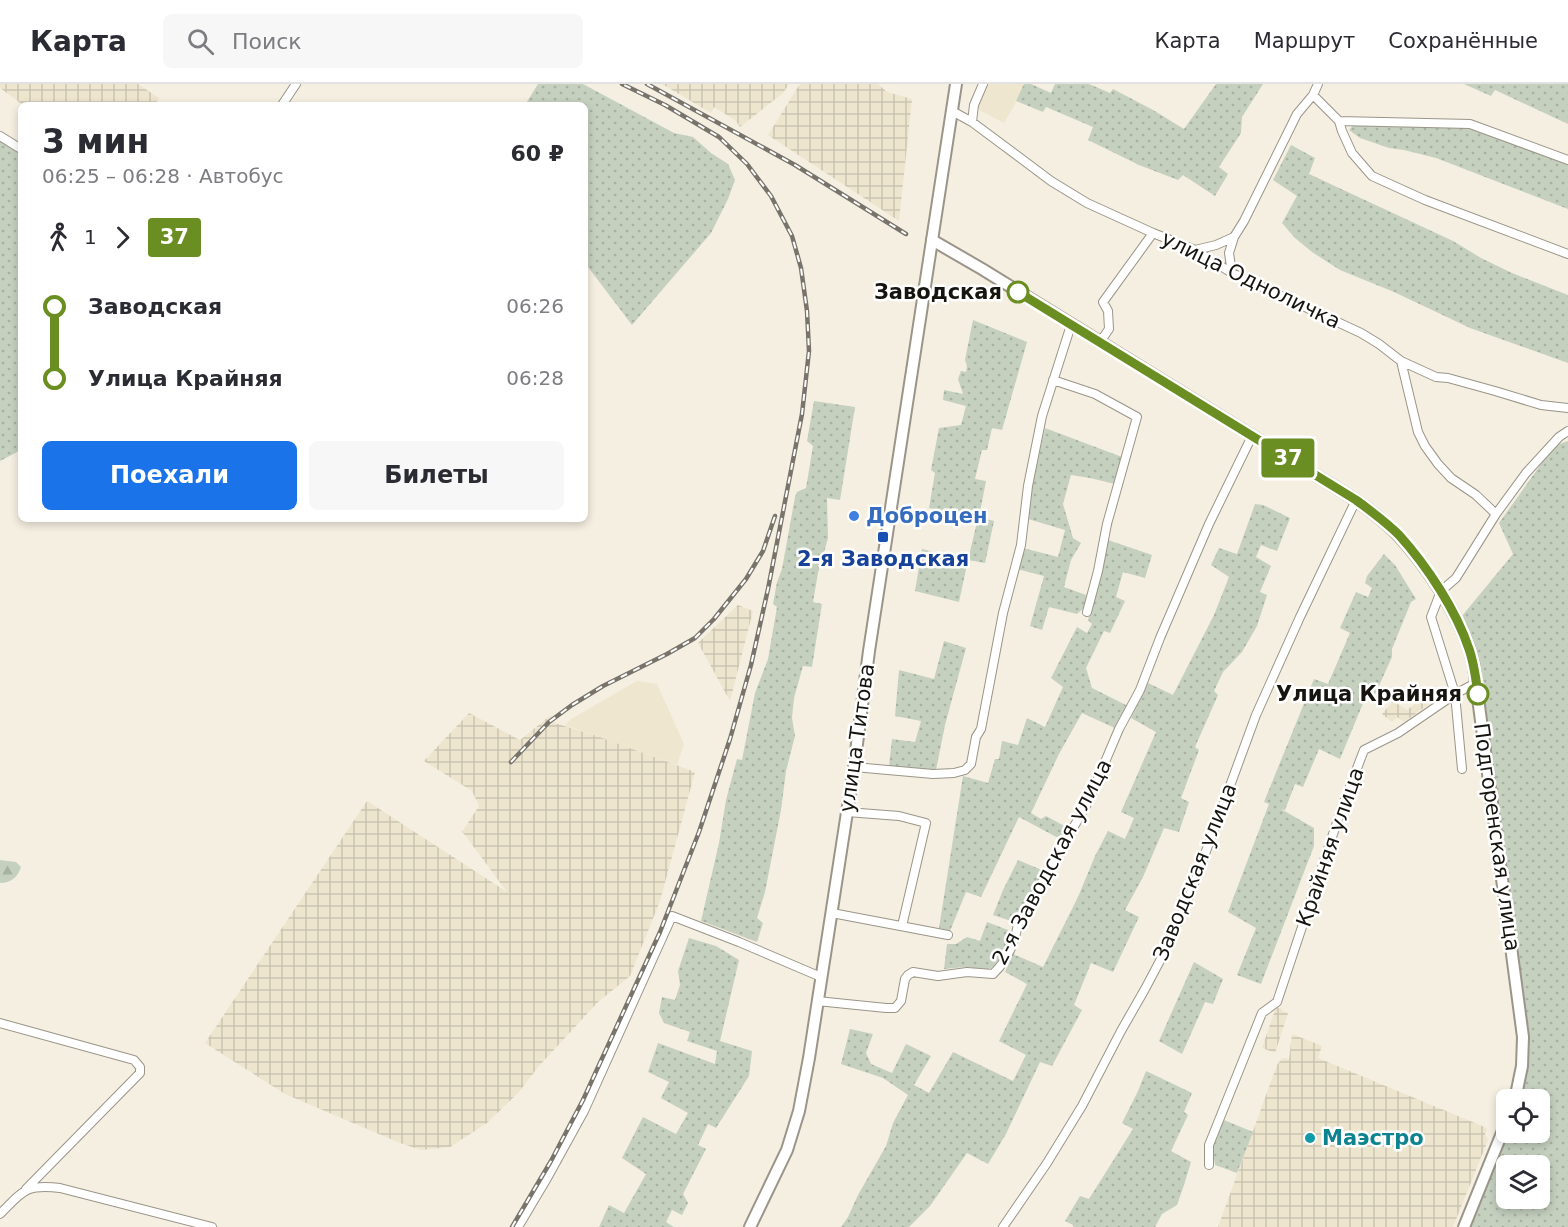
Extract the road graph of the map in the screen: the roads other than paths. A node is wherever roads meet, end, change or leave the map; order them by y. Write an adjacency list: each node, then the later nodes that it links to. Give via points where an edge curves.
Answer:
1 (296, 84): 6 (street)
2 (956, 84): 7 (street, улица Титова)
3 (982, 84): 9 (street)
4 (1318, 84): 5 (street)
5 (1313, 95): 8 (street); 14 (street, via 1297,114)
6 (284, 102)
7 (952, 111): 9 (street, улица Одноличка); 15 (street, улица Титова)
8 (1339, 121): 12 (street, via 1470,124); 17 (street, via 1352,153 1372,176)
9 (972, 122): 13 (street, улица Одноличка, via 1051,181)
10 (0, 136): 11 (street)
11 (18, 147)
12 (1568, 159)
13 (1152, 233): 16 (street, улица Одноличка); 20 (street, via 1103,302 1109,329)
14 (1233, 237): 16 (street); 18 (street, via 1229,253)
15 (932, 240): 19 (street, Подгоренская улица); 32 (street, улица Титова)
16 (1195, 250): 18 (street, улица Одноличка)
17 (1568, 254)
18 (1232, 273): 21 (street, улица Одноличка, via 1361,333)
19 (1071, 325): 20 (street, Подгоренская улица); 22 (street)
20 (1100, 342): 25 (street, Подгоренская улица)
21 (1401, 362): 23 (street, улица Одноличка, via 1436,377 1541,405); 27 (street, via 1425,446 1451,478)
22 (1053, 380): 29 (street, via 1095,394 1137,417); 32 (street, via 1042,416 1021,545 971,764 954,773 933,774)
23 (1568, 408)
24 (1568, 431): 27 (street, via 1526,473)
25 (1252, 436): 26 (street, Подгоренская улица); 39 (street, 2-я Заводская улица, via 1209,524 1088,802 1018,924 1016,938 1002,966 993,974 938,976 913,972 904,979 901,1001 895,1008)
26 (1356, 500): 28 (street, Подгоренская улица, via 1399,535); 49 (street, Заводская улица, via 1256,716 1191,892 1163,955 1082,1106)
27 (1496, 514): 28 (street, via 1456,578)
28 (1441, 591): 30 (street, Подгоренская улица, via 1469,649); 31 (street, via 1431,618)
29 (1087, 612)
30 (1476, 683): 31 (street, Крайняя улица); 41 (street, Подгоренская улица, via 1523,1037)
31 (1455, 694): 33 (street); 43 (street, Крайняя улица, via 1398,733 1364,750 1278,1000 1263,1013 1209,1145)
32 (854, 767): 34 (street, улица Титова)
33 (1462, 769)
34 (847, 812): 35 (street, улица Титова); 36 (street, via 926,823)
35 (832, 913): 36 (street); 38 (street, улица Титова)
36 (902, 926): 37 (street)
37 (948, 935)
38 (821, 977): 39 (street, улица Титова); 47 (street, via 672,916 584,1111)
39 (817, 1001): 48 (street, улица Титова, via 799,1111 787,1150)
40 (0, 1023): 44 (street, via 134,1060 141,1067 140,1073)
41 (1517, 1089)
42 (1498, 1143): 50 (street)
43 (1209, 1165)
44 (26, 1189): 45 (street); 46 (street, via 60,1188)
45 (0, 1214)
46 (212, 1227)
47 (518, 1227)
48 (750, 1227)
49 (1003, 1227)
50 (1464, 1227)

